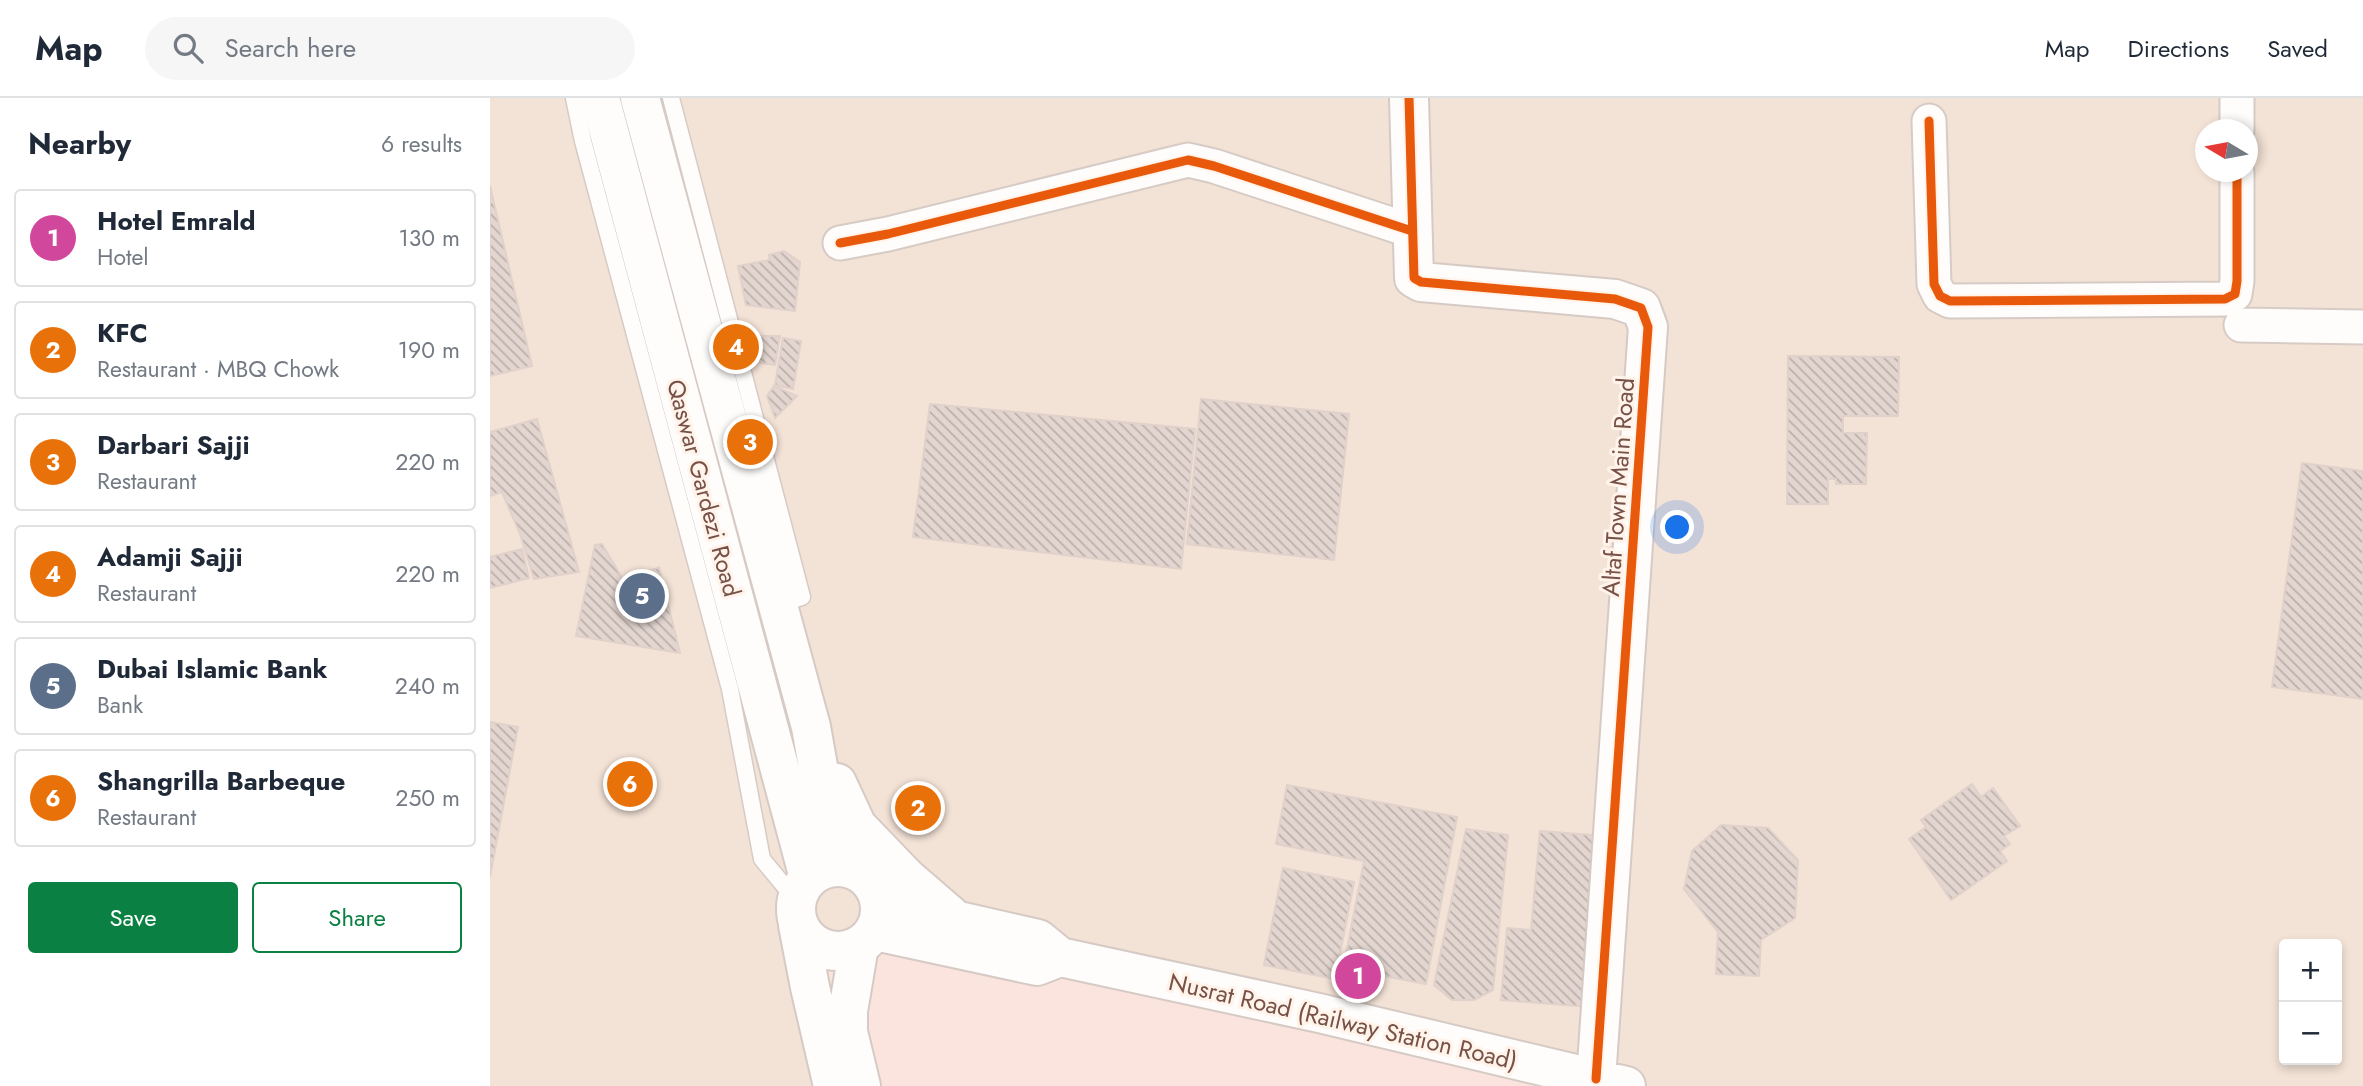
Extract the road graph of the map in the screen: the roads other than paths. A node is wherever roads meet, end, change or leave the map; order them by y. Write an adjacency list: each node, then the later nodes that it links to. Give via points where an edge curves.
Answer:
1 (574, 98): 16 (lane, via 730,690 762,859)
2 (600, 98): 16 (main road, Qaswar Gardezi Road)
3 (640, 98): 14 (main road)
4 (671, 98): 14 (lane, via 802,597)
5 (1409, 98): 10 (main road, Altaf Town Main Road)
6 (2237, 98): 7 (street)
7 (2237, 119)
8 (1929, 121): 9 (street, via 1934,284 1940,296 1950,301 2225,299 2235,294 2238,281)
9 (2237, 182)
10 (1412, 231): 11 (street, via 1188,160); 20 (main road, Altaf Town Main Road, via 1413,271 1420,282 1615,299 1641,308 1648,327)
11 (840, 243)
12 (2241, 325): 13 (street)
13 (2363, 327)
14 (777, 605): 15 (main road)
15 (811, 727): 16 (main road, via 826,811); 17 (main road, via 857,826)
16 (811, 892): 18 (main road, via 863,874 877,892); 18 (main road, via 806,937 817,947 846,951); 21 (main road, Qaswar Gardezi Road, via 810,987)
17 (955, 920): 18 (main road, Nusrat Road (Railway Station Road)); 19 (main road, Nusrat Road (Railway Station Road), via 1038,939)
18 (871, 927): 19 (main road, Nusrat Road (Railway Station Road), via 1037,966); 22 (main road, via 848,1011 848,1032)
19 (1060, 957): 20 (main road, Nusrat Road (Railway Station Road))
20 (1611, 1082)
21 (833, 1086)
22 (861, 1086)

